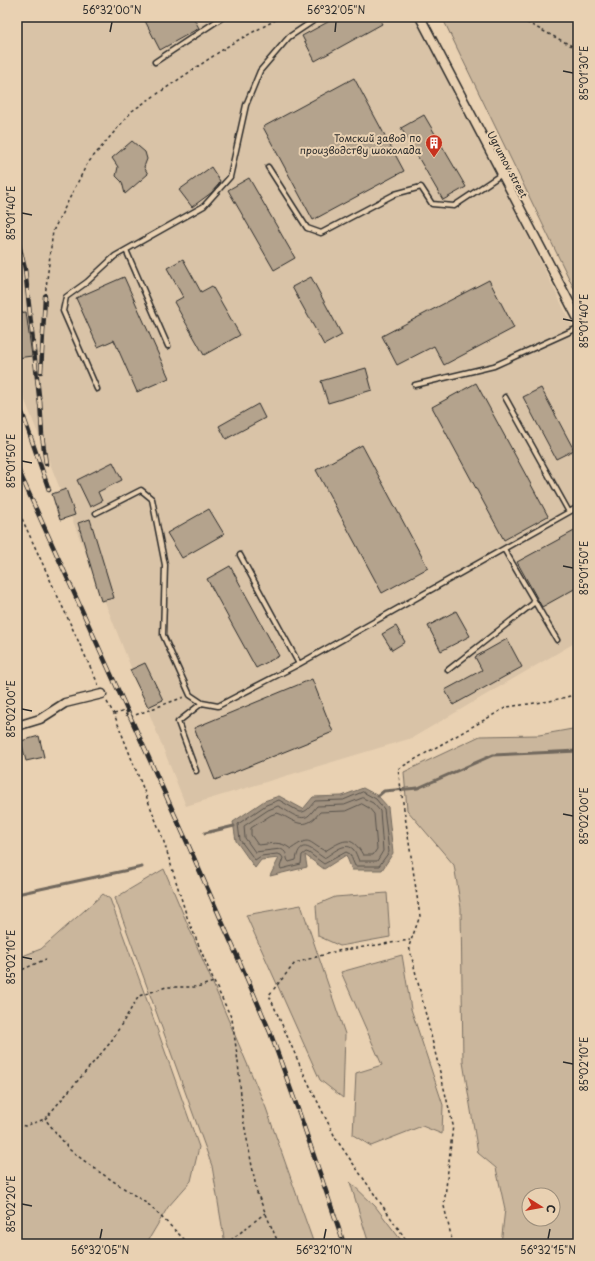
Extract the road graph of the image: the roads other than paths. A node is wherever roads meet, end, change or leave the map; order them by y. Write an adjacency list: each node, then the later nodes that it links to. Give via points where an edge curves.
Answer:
1 (223, 17): 4 (lane)
2 (319, 17): 8 (lane, via 289,37 260,71 246,105 230,177 204,206)
3 (420, 17): 7 (street, Ugrumov street)
4 (218, 18): 5 (lane)
5 (155, 62)
6 (268, 167): 7 (lane, via 307,228 321,233 395,194 422,187 432,204 454,206)
7 (502, 174): 9 (street, Ugrumov street)
8 (126, 250): 11 (lane); 13 (lane, via 115,256 66,297 63,311)
9 (578, 319)
10 (578, 328): 12 (lane, via 494,366)
11 (168, 346)
12 (415, 385)
13 (97, 389)
14 (505, 397): 16 (lane)
15 (578, 507): 16 (lane)
16 (569, 512): 18 (lane)
17 (96, 513): 25 (lane, via 141,490 152,499 165,565 163,635 190,695)
18 (504, 549): 20 (lane); 22 (lane)
19 (240, 555): 22 (lane)
20 (535, 602): 21 (lane); 23 (lane)
21 (557, 640)
22 (299, 664): 25 (lane, via 218,706)
23 (448, 670)
24 (102, 694): 26 (street, via 65,703 40,719)
25 (202, 703): 27 (lane, via 178,722)
26 (17, 726)
27 (196, 771)

